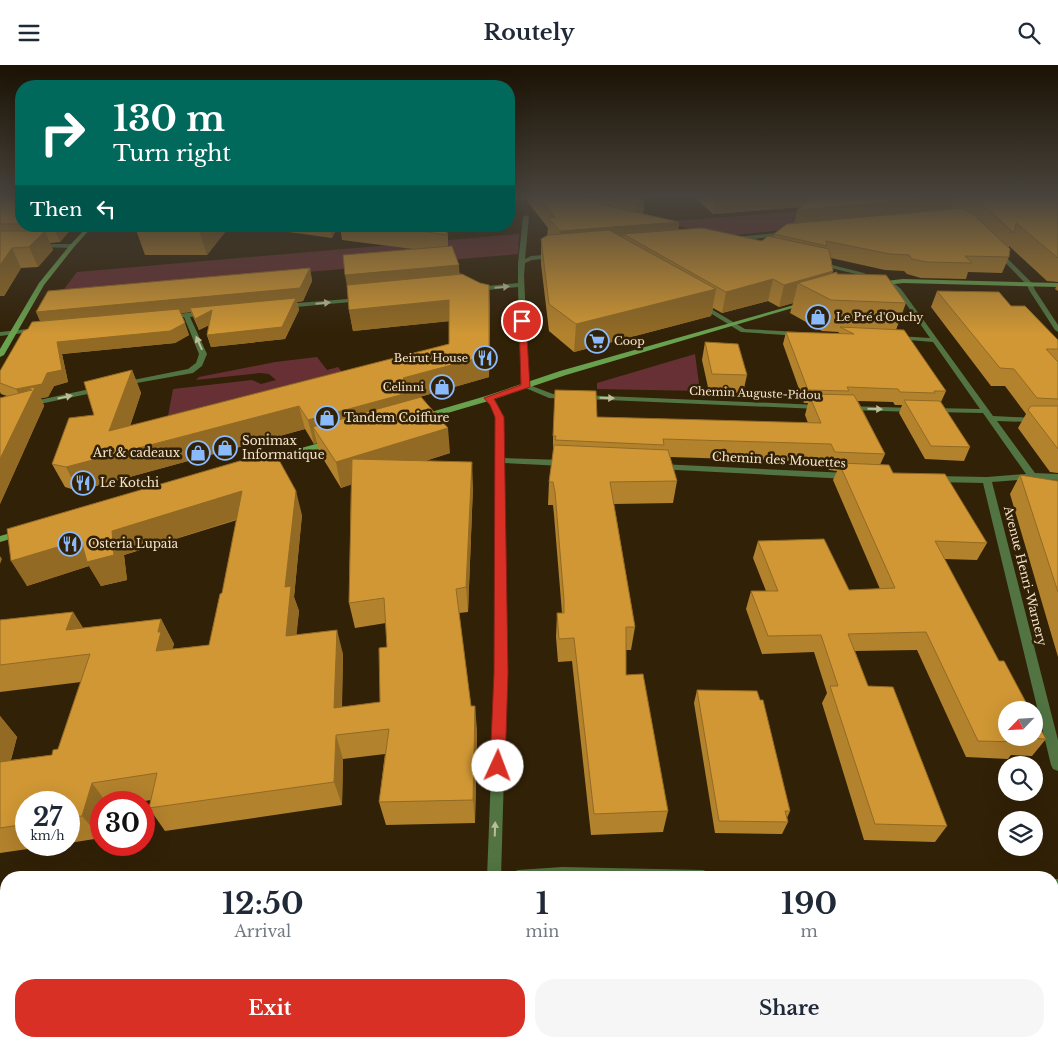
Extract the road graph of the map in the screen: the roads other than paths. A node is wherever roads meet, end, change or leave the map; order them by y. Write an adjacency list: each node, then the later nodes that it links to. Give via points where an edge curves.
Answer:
1 (75, 243): 4 (street)
2 (524, 243): 9 (street)
3 (731, 243): 5 (street)
4 (72, 246): 6 (street); 27 (street, via 41,284)
5 (738, 246)
6 (28, 247)
7 (996, 251): 12 (street)
8 (560, 255): 9 (street, via 531,258)
9 (521, 263): 13 (street)
10 (815, 263): 11 (street)
11 (885, 283): 12 (street); 15 (street); 31 (street, via 899,290)
12 (1030, 284): 14 (street); 26 (street)
13 (521, 285): 16 (street, one-way to 13); 34 (street)
14 (1058, 285)
15 (872, 286)
16 (472, 290)
17 (363, 299): 20 (street, one-way to 17)
18 (808, 302): 24 (street)
19 (697, 303): 24 (street)
20 (275, 307)
21 (216, 312): 22 (street)
22 (186, 315): 23 (street); 33 (street, one-way to 22, via 190,371 199,364 203,354)
23 (157, 318)
24 (732, 324): 29 (street, via 743,331); 34 (street)
25 (42, 329): 27 (street)
26 (1058, 330)
27 (13, 332): 28 (street); 32 (street)
28 (0, 334)
29 (810, 334)
30 (895, 338): 31 (street)
31 (935, 340): 40 (street)
32 (0, 355)
33 (116, 386)
34 (525, 387): 36 (street); 38 (street, Chemin Auguste-Pidou, one-way to 38, via 552,396)
35 (106, 388): 37 (street, one-way to 35)
36 (489, 398): 41 (street); 44 (street, via 499,417)
37 (20, 407)
38 (831, 407)
39 (841, 408): 40 (street, one-way to 40)
40 (988, 415): 42 (street); 49 (street)
41 (416, 419)
42 (1058, 421)
43 (340, 440): 46 (street)
44 (499, 459): 45 (street); 56 (street, one-way to 44, via 501,673)
45 (569, 463)
46 (256, 464)
47 (649, 467): 48 (street, Chemin des Mouettes)
48 (858, 476)
49 (1032, 476): 50 (street); 52 (street)
50 (1058, 477)
51 (928, 479): 52 (street)
52 (987, 480): 55 (street, Avenue Henri-Warnery)
53 (32, 529): 54 (street)
54 (0, 539)
55 (1058, 765)
56 (494, 871)

